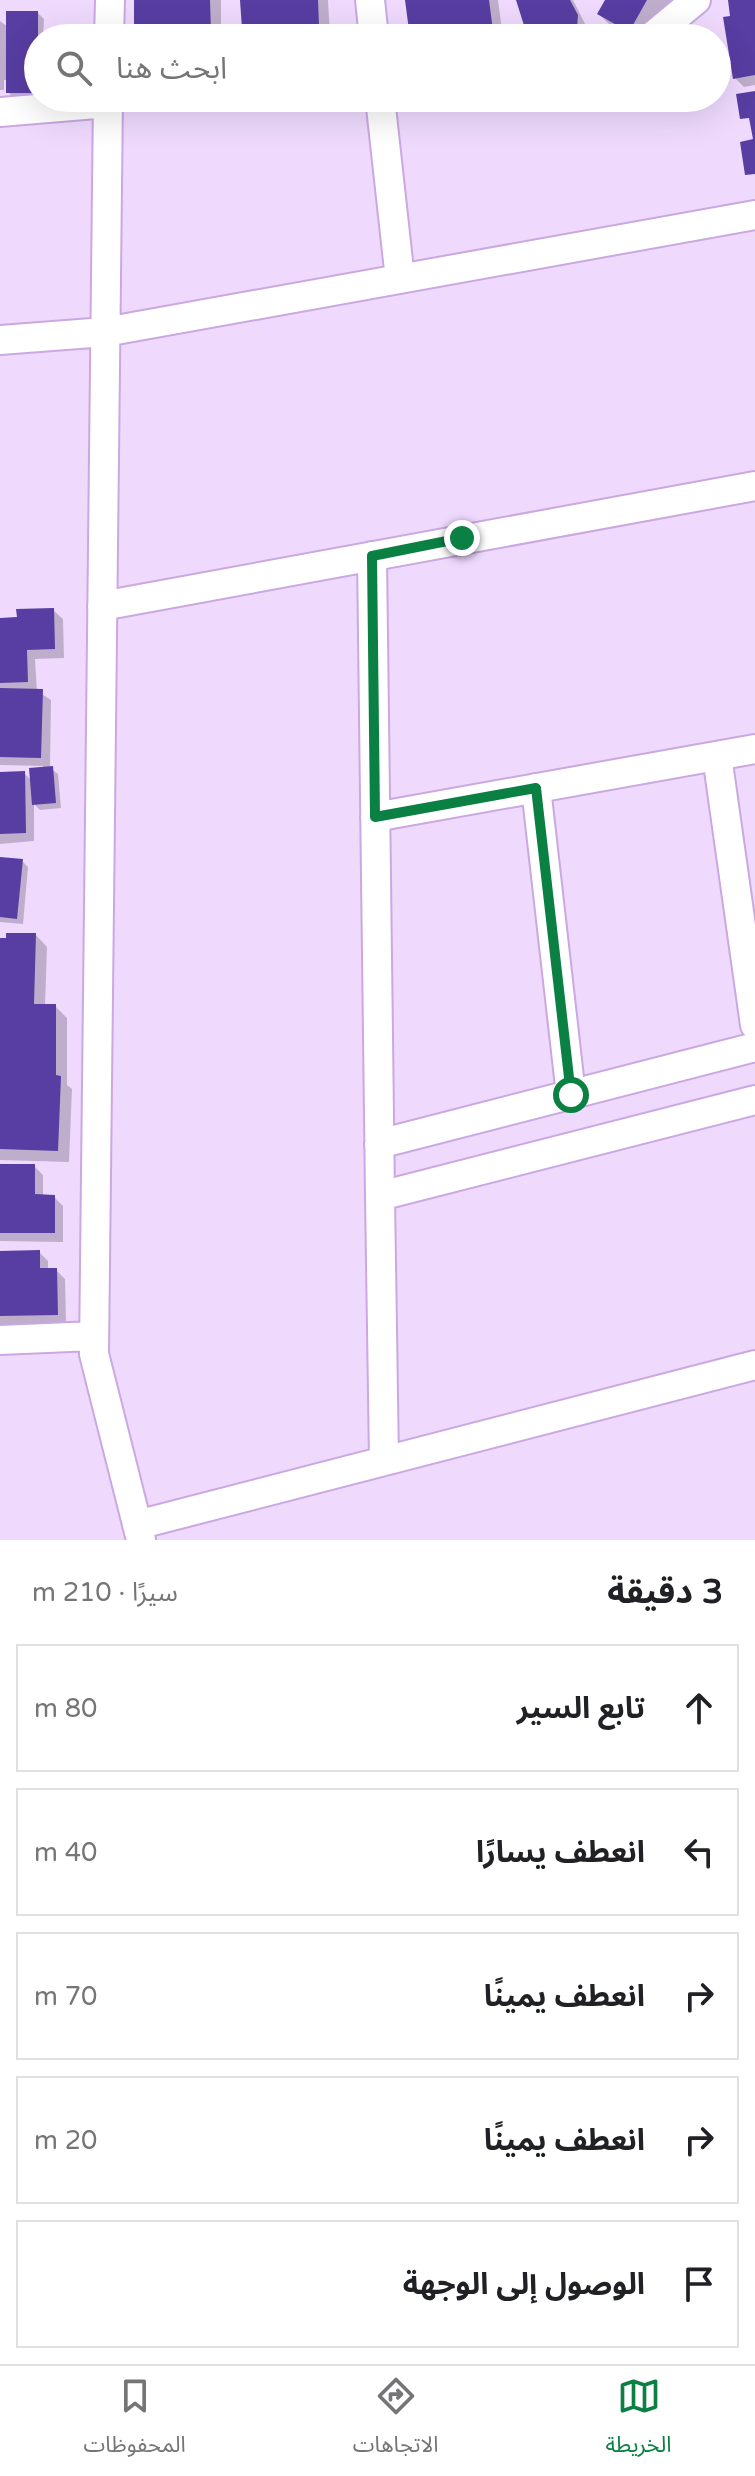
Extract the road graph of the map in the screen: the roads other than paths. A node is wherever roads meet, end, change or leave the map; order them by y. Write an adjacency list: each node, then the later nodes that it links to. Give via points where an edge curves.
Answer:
1 (110, 0): 4 (street)
2 (370, 0): 5 (street)
3 (696, 0): 6 (street)
4 (109, 24)
5 (373, 24)
6 (667, 24)
7 (24, 109): 8 (street)
8 (0, 112)
9 (108, 112): 13 (street)
10 (384, 112): 12 (street)
11 (755, 215): 12 (street)
12 (400, 279): 13 (street)
13 (105, 332): 14 (street); 17 (street)
14 (0, 340)
15 (755, 486): 16 (street)
16 (372, 556): 17 (street); 21 (street)
17 (102, 606): 28 (street)
18 (755, 749): 19 (street)
19 (717, 756): 20 (street); 22 (street)
20 (536, 788): 21 (street); 24 (street)
21 (375, 817): 26 (street)
22 (755, 1025)
23 (755, 1047): 24 (street)
24 (571, 1095): 26 (street)
25 (755, 1100): 27 (street)
26 (379, 1144): 27 (street)
27 (380, 1196): 31 (street)
28 (94, 1336): 29 (street); 32 (street, via 94,1354)
29 (0, 1340)
30 (755, 1365): 31 (street)
31 (384, 1461): 32 (street)
32 (139, 1532)

